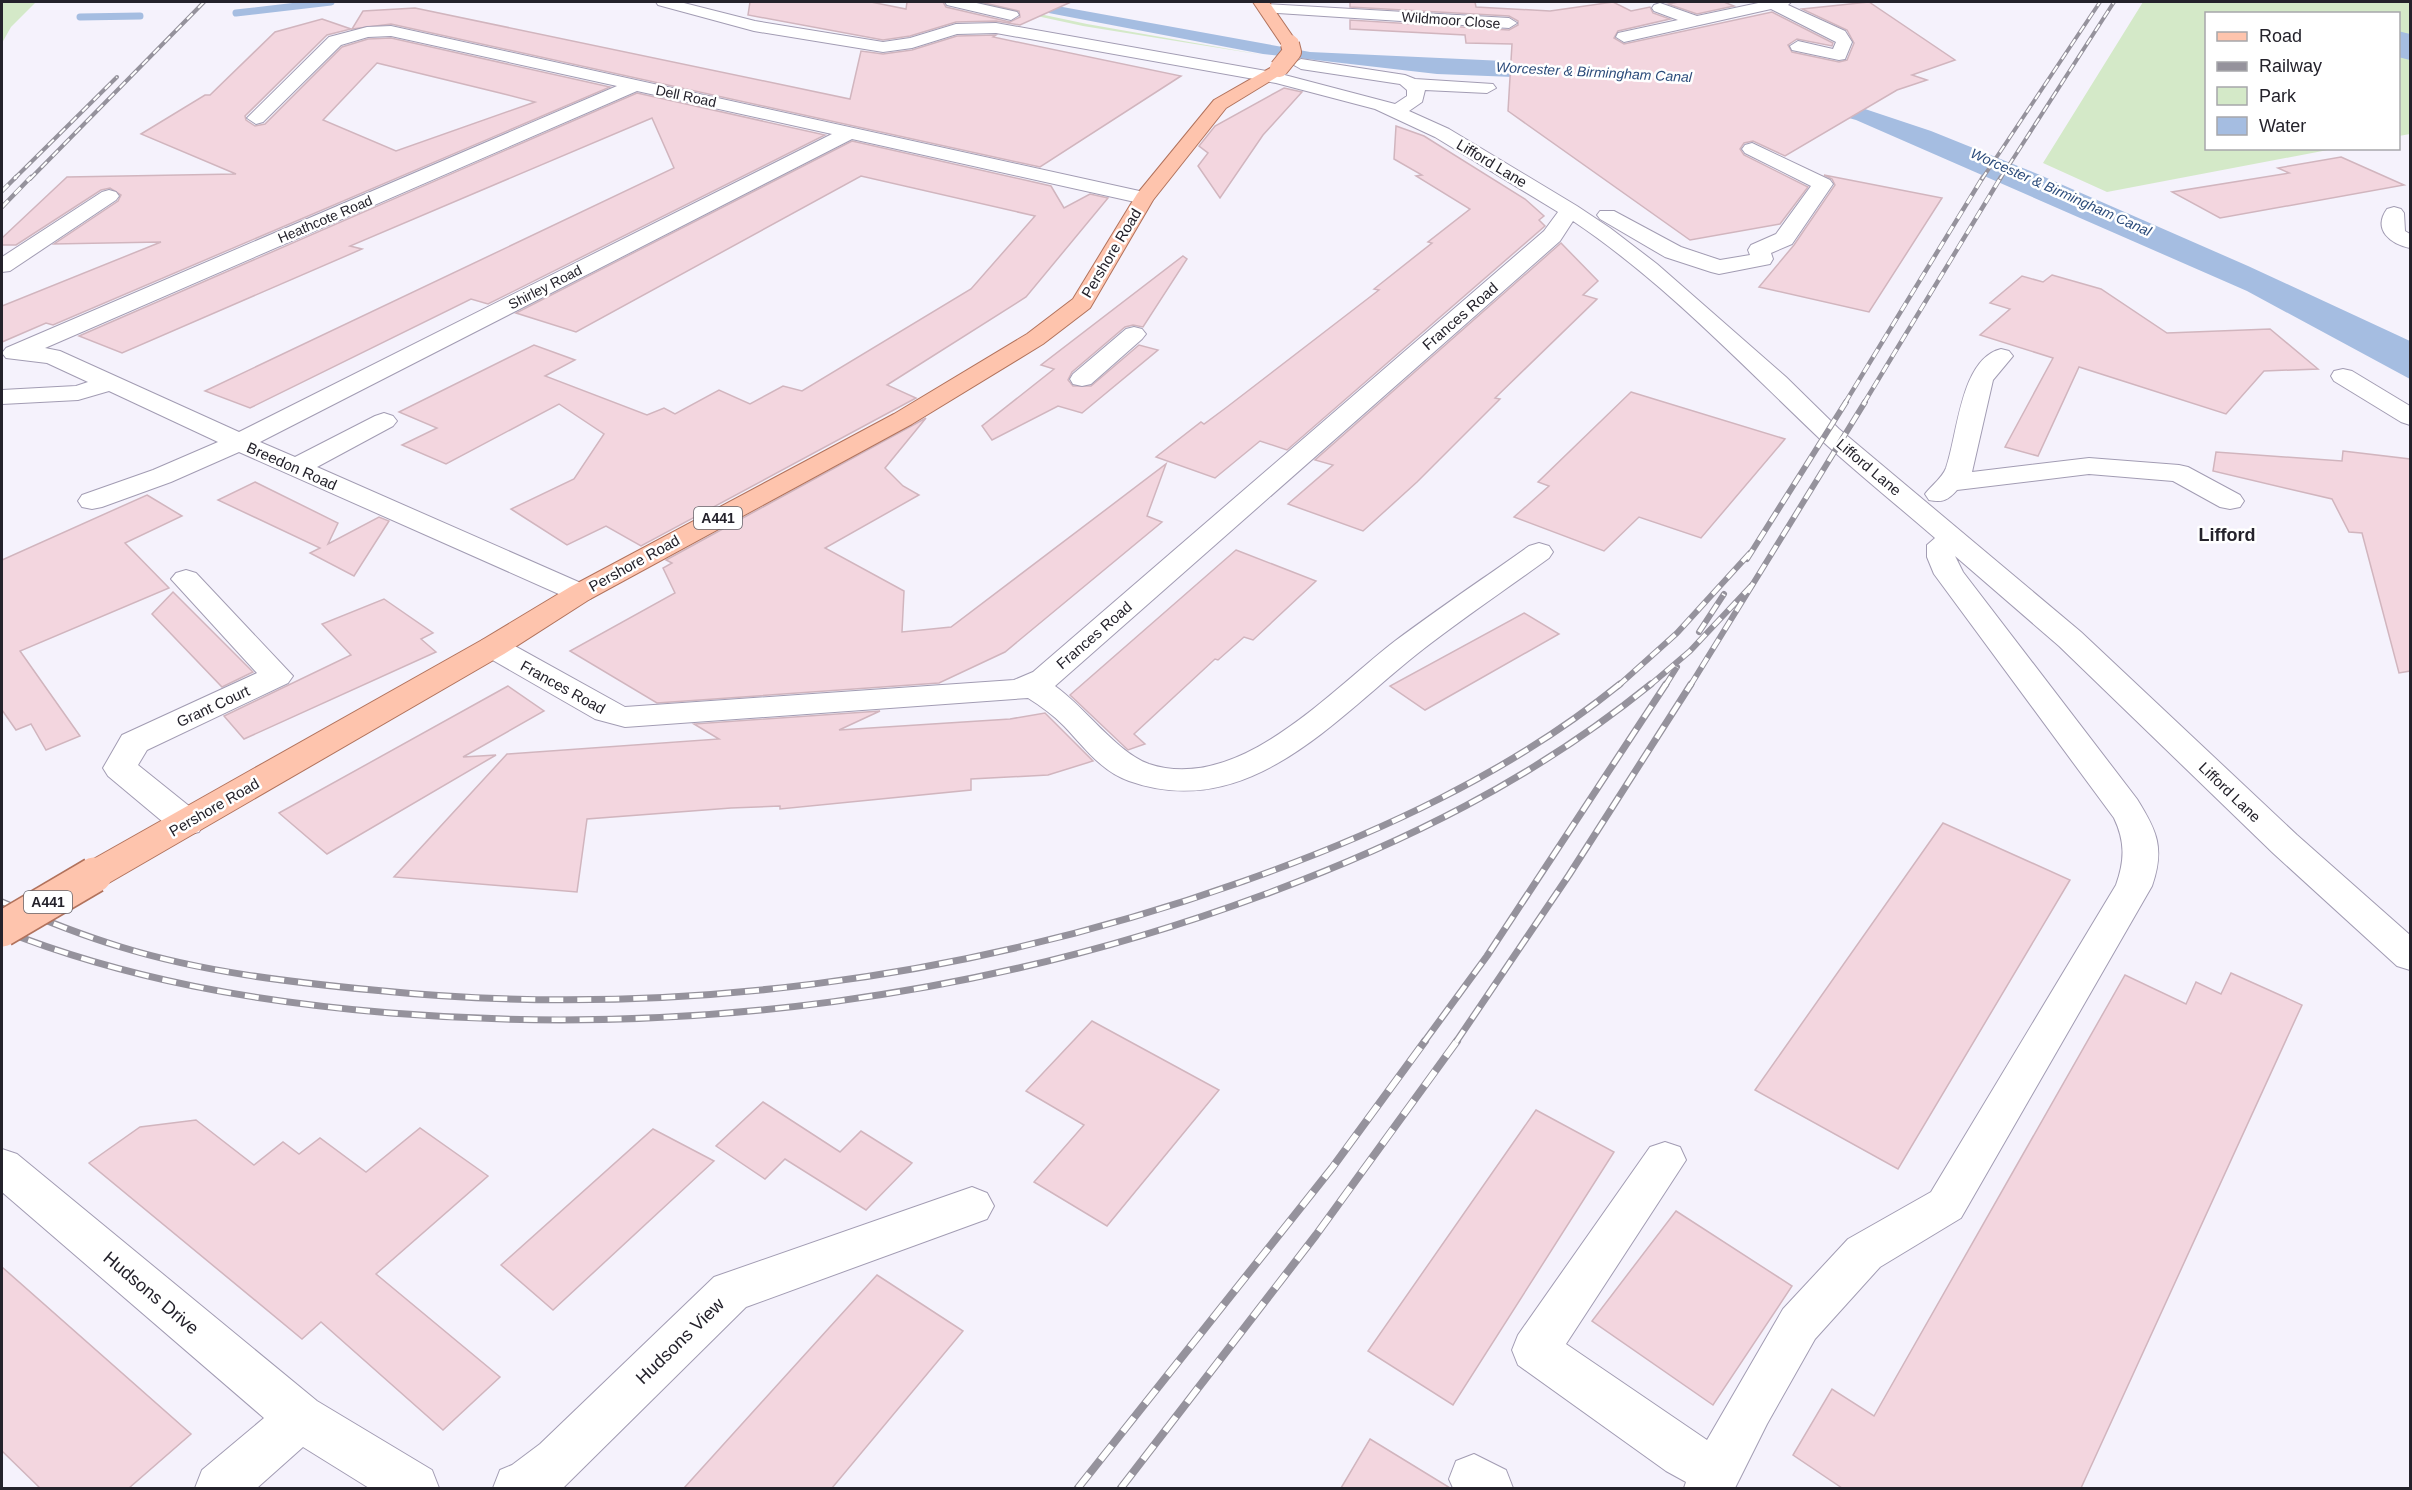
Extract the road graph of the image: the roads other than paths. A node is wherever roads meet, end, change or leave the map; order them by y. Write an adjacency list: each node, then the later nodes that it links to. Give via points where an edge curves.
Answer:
1 (664, 2): 11 (street, Lifford Lane, via 754,26 846,43 884,46 912,43 956,29 996,28)
2 (953, 2): 12 (street, via 1083,31 1377,75)
3 (1779, 3): 7 (street); 10 (street, via 1839,35 1844,42 1839,55)
4 (1358, 8): 6 (street, Wildmoor Close); 8 (street, Wildmoor Close)
5 (1660, 8): 7 (street)
6 (1266, 9): 11 (main road, bridge, via 1292,52)
7 (1695, 21): 9 (street)
8 (1511, 26)
9 (1624, 36)
10 (1798, 46)
11 (1272, 72): 15 (street, Lifford Lane); 21 (main road, Pershore Road / A441, via 1220,104)
12 (1410, 84): 14 (street); 15 (street, via 1416,88 1416,98)
13 (636, 86): 16 (street, Dell Road, via 391,31 367,32 334,41); 17 (street, Dell Road); 27 (street, Heathcote Road)
14 (1487, 88)
15 (1396, 112): 19 (street, Lifford Lane, via 1442,133)
16 (256, 118)
17 (851, 132): 21 (street, Dell Road); 35 (street, Shirley Road)
18 (1752, 149): 19 (street, via 1823,184 1784,238 1759,250 1761,259 1719,267 1673,252 1540,177)
19 (1510, 175): 22 (street, Lifford Lane)
20 (109, 196): 25 (street)
21 (1144, 198): 44 (main road, Pershore Road / A441, via 1082,303 1035,339 903,419)
22 (1570, 210): 40 (street, Lifford Lane, via 1649,269); 46 (street, Frances Road, via 1552,236 1044,679)
23 (2394, 213): 24 (street, via 2394,234)
24 (2410, 242)
25 (2, 266)
26 (1134, 334): 30 (street)
27 (8, 354): 31 (street, Breedon Road, via 52,356)
28 (2001, 356): 37 (street, via 1981,379 1958,473)
29 (2343, 376): 33 (street)
30 (1082, 379)
31 (110, 383): 32 (street, via 78,393); 35 (street, Breedon Road)
32 (2, 397)
33 (2410, 417)
34 (384, 422): 36 (street)
35 (239, 442): 36 (street, Breedon Road); 38 (street, Shirley Road)
36 (296, 467): 44 (street, Breedon Road)
37 (1950, 483): 39 (street, via 2089,466 2179,472); 40 (street)
38 (92, 501)
39 (2230, 501)
40 (1922, 513): 41 (street, Lifford Lane)
41 (1955, 541): 49 (street, Lifford Lane, via 2070,639 2285,844); 54 (street, via 1941,545 1940,550 1949,574 2125,807 2138,828 2141,867 2134,886 1946,1205 1864,1253 1799,1324)
42 (1539, 552): 46 (street, via 1403,650 1330,714 1259,760 1207,779 1169,780 1141,774 1112,760 1065,710)
43 (186, 579): 47 (street, Grant Court, via 277,676 134,743 120,768)
44 (580, 593): 45 (main road, Pershore Road / A441)
45 (493, 647): 46 (street, Frances Road, via 606,712 625,717 1019,690); 47 (main road, Pershore Road / A441)
46 (1032, 685)
47 (187, 823): 48 (main road, Pershore Road / A441, bridge)
48 (2, 928)
49 (2410, 956)
50 (1665, 1160): 54 (street, via 1535,1350 1683,1454)
51 (2, 1167): 53 (street, Hudsons Drive)
52 (972, 1206): 57 (street, Hudsons View, via 730,1292 558,1461)
53 (300, 1419): 55 (street); 56 (street)
54 (1713, 1480)
55 (220, 1488)
56 (414, 1488)
57 (518, 1488)

